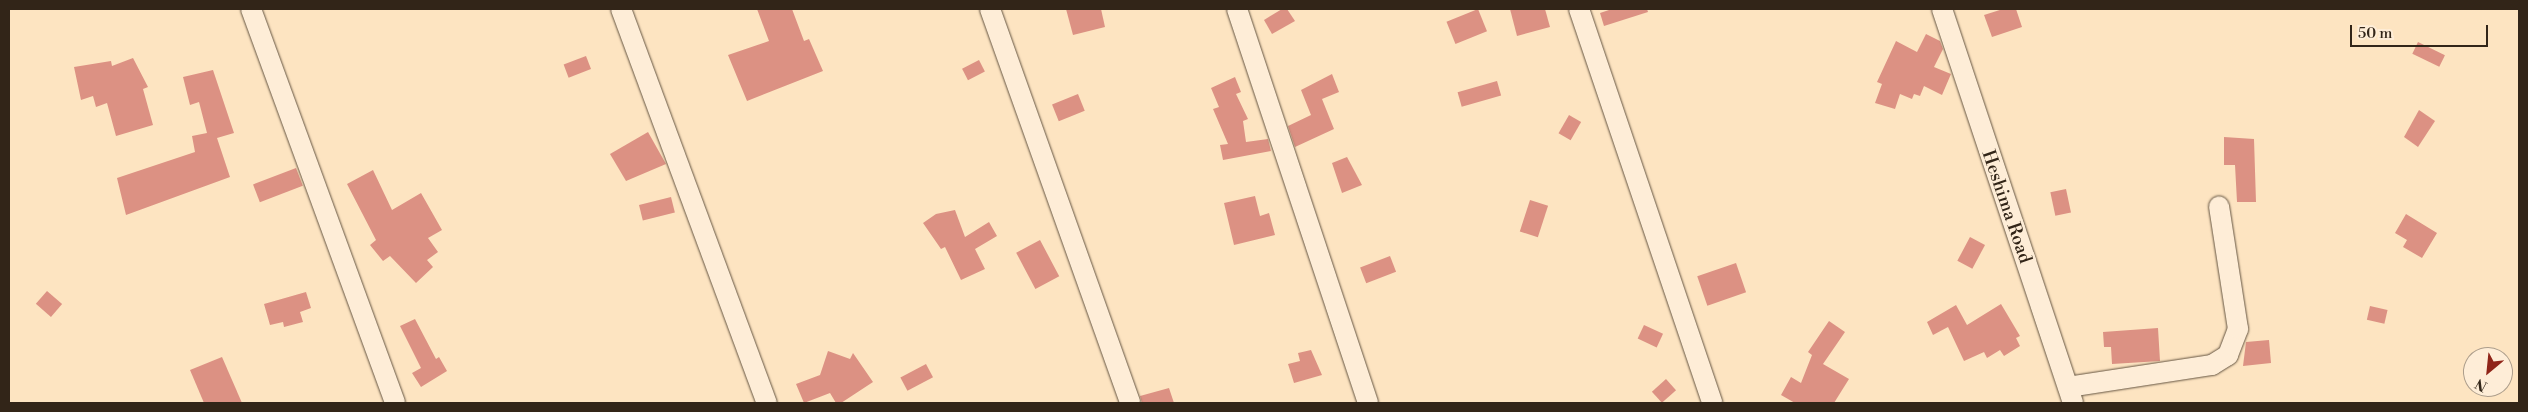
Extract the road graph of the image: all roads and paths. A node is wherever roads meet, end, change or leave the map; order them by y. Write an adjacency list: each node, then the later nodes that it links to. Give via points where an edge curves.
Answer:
1 (251, 9): 9 (street)
2 (622, 9): 10 (street)
3 (990, 9): 11 (street)
4 (1237, 9): 12 (street)
5 (1579, 9): 13 (street)
6 (1942, 9): 8 (street, Heshima Road)
7 (2219, 206): 8 (street, via 2238,329 2228,355 2212,365)
8 (2071, 395)
9 (395, 403)
10 (767, 403)
11 (1130, 403)
12 (1368, 403)
13 (1712, 403)

